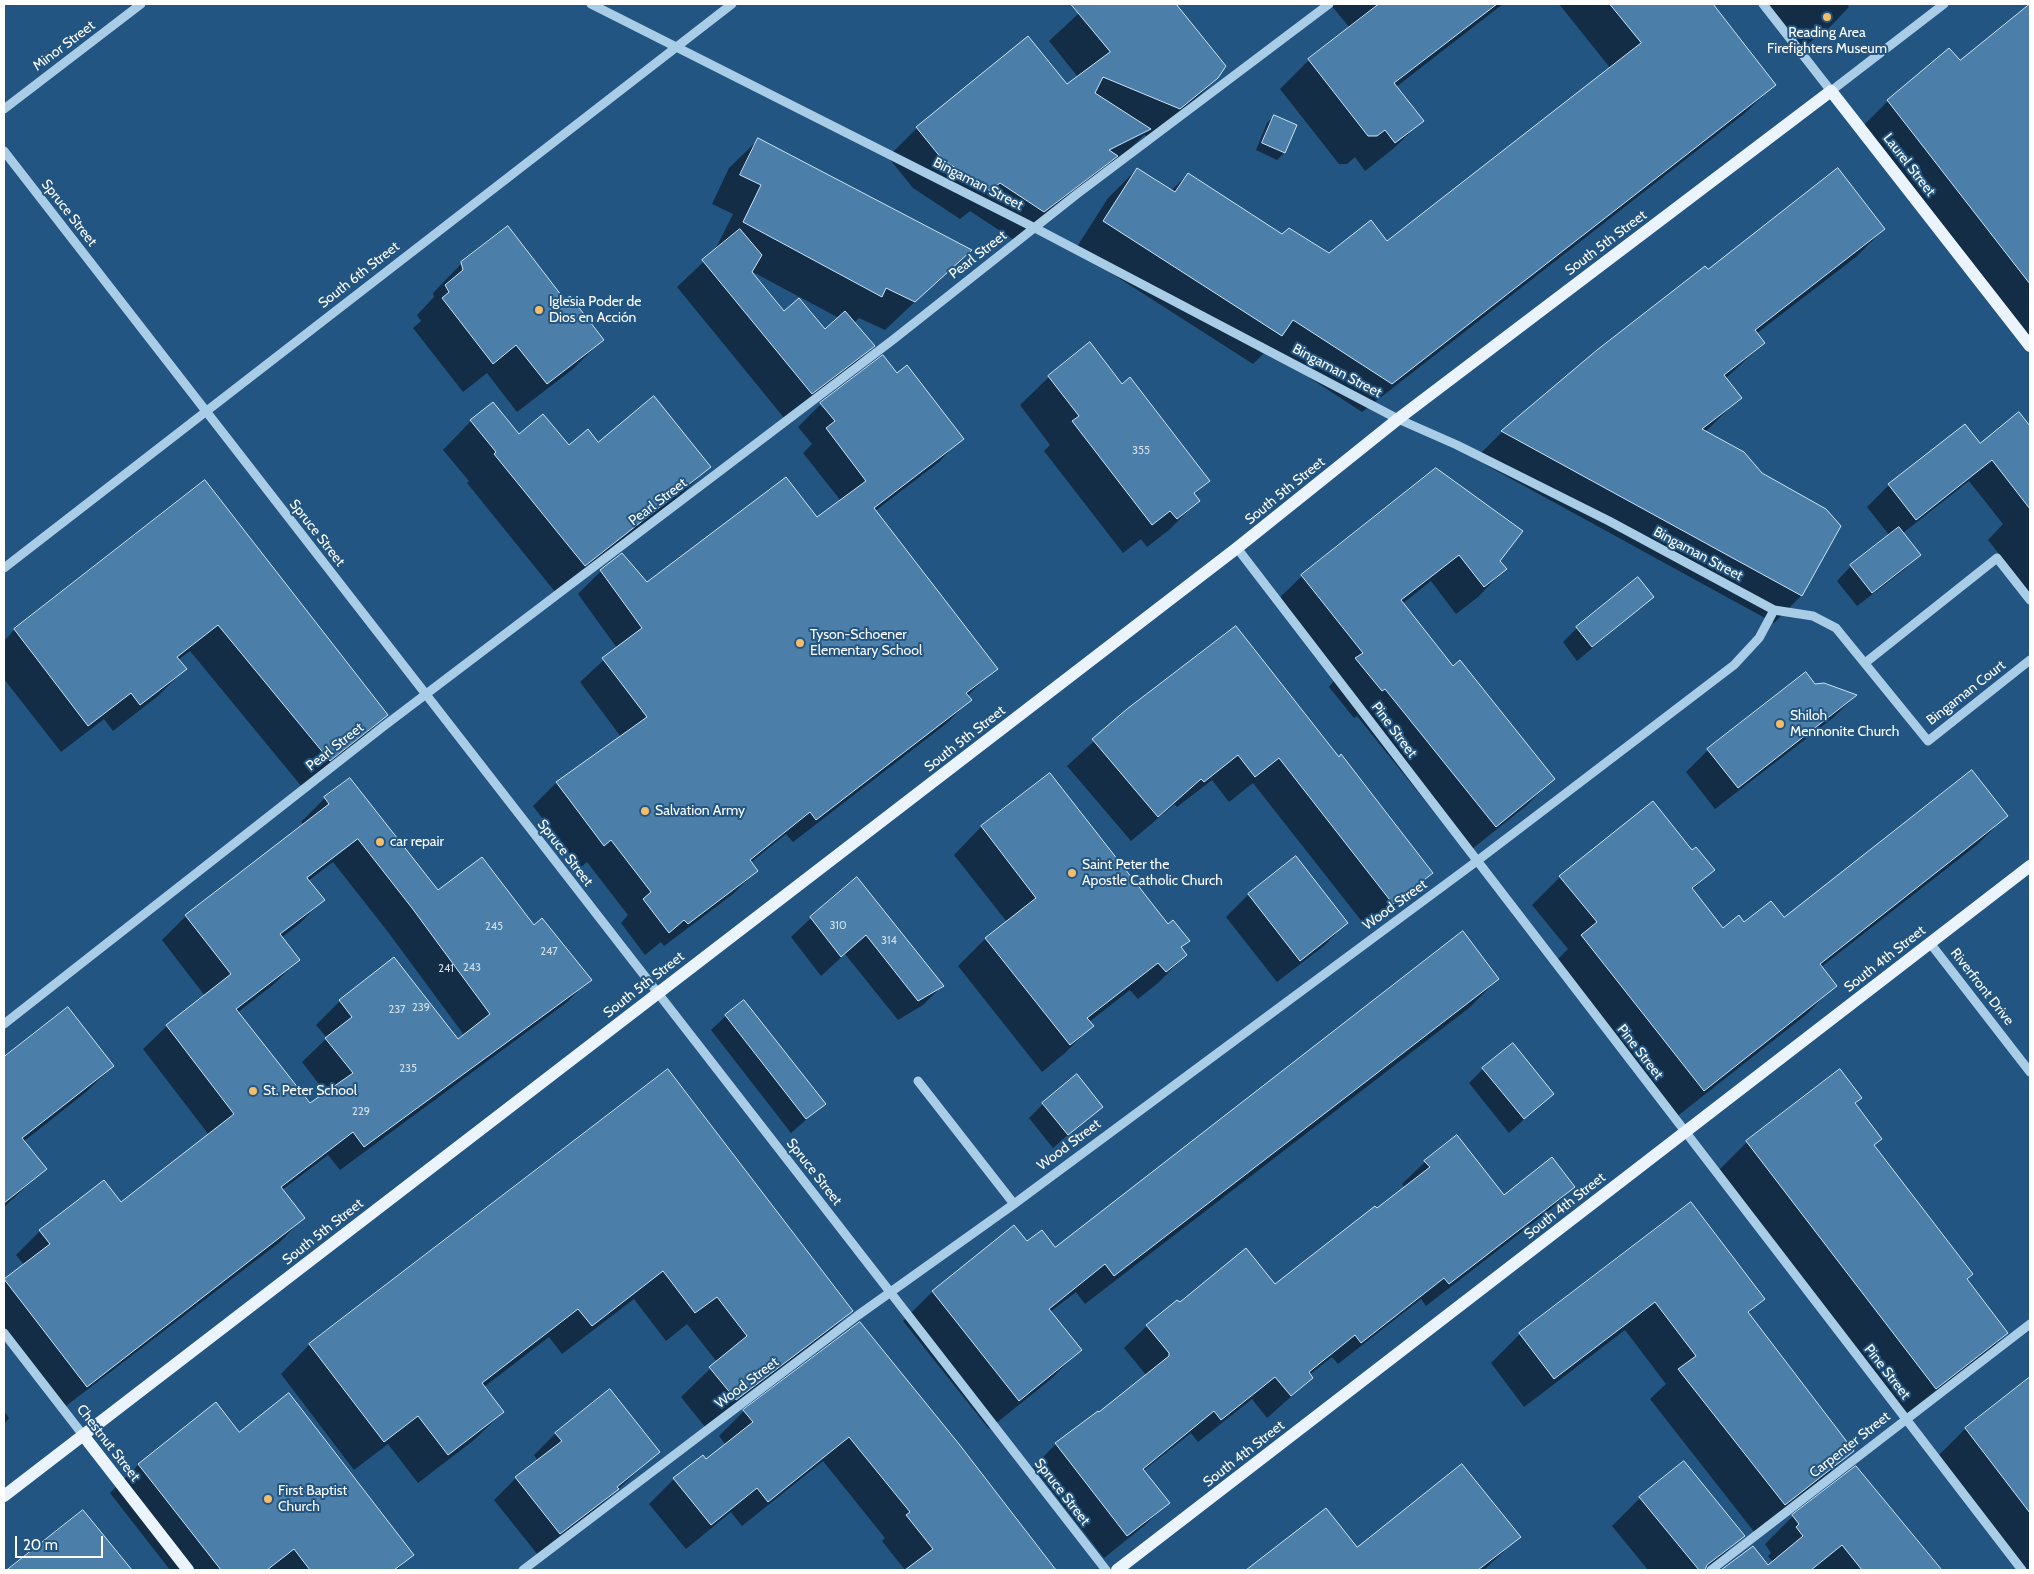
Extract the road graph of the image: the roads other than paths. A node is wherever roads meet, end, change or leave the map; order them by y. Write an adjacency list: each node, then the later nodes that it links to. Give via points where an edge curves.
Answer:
1 (141, 4): 9 (street, Minor Street)
2 (590, 4): 7 (street, Bingaman Street)
3 (732, 4): 7 (street, South 6th Street)
4 (1329, 4): 11 (street, Pearl Street)
5 (1764, 4): 8 (street, Laurel Street)
6 (1944, 4): 8 (street, South 5th Street)
7 (676, 47): 11 (street, Bingaman Street); 13 (street, South 6th Street)
8 (1831, 91): 12 (main road, Laurel Street); 14 (main road, South 5th Street)
9 (4, 109)
10 (4, 151): 13 (street, Spruce Street)
11 (1035, 228): 14 (street, Bingaman Street); 21 (street, Pearl Street)
12 (2030, 346)
13 (205, 411): 16 (street, South 6th Street); 21 (street, Spruce Street)
14 (1398, 419): 15 (main road, South 5th Street); 18 (street, Bingaman Street, via 1610,521)
15 (1237, 548): 22 (street, Pine Street); 25 (main road, South 5th Street)
16 (4, 568)
17 (2030, 600): 20 (street, via 1997,558)
18 (1774, 610): 20 (street, Bingaman Street, via 1814,616 1836,628); 22 (street, Wood Street, via 1759,638 1734,665)
19 (2030, 660): 20 (street, Bingaman Court, via 1928,741)
20 (1865, 663)
21 (426, 695): 25 (street, Spruce Street); 26 (street, Pearl Street)
22 (1477, 861): 29 (street, Pine Street); 30 (street, Wood Street)
23 (2030, 866): 24 (main road, South 4th Street)
24 (1930, 943): 27 (street, Riverfront Drive); 29 (main road, South 4th Street)
25 (658, 994): 31 (street, Spruce Street); 35 (main road, South 5th Street)
26 (4, 1024)
27 (2030, 1072)
28 (918, 1081): 30 (street)
29 (1684, 1133): 34 (street, Pine Street); 40 (main road, South 4th Street)
30 (1014, 1204): 31 (street, Wood Street)
31 (890, 1293): 38 (street, Wood Street); 39 (street, Spruce Street)
32 (2030, 1324): 34 (street, Carpenter Street)
33 (4, 1333): 35 (street, Chestnut Street)
34 (1906, 1420): 41 (street, Carpenter Street); 42 (street, Pine Street)
35 (83, 1436): 36 (main road, South 5th Street); 37 (main road, Chestnut Street)
36 (4, 1496)
37 (188, 1570)
38 (523, 1570)
39 (1106, 1570)
40 (1117, 1570)
41 (1711, 1570)
42 (2022, 1570)

